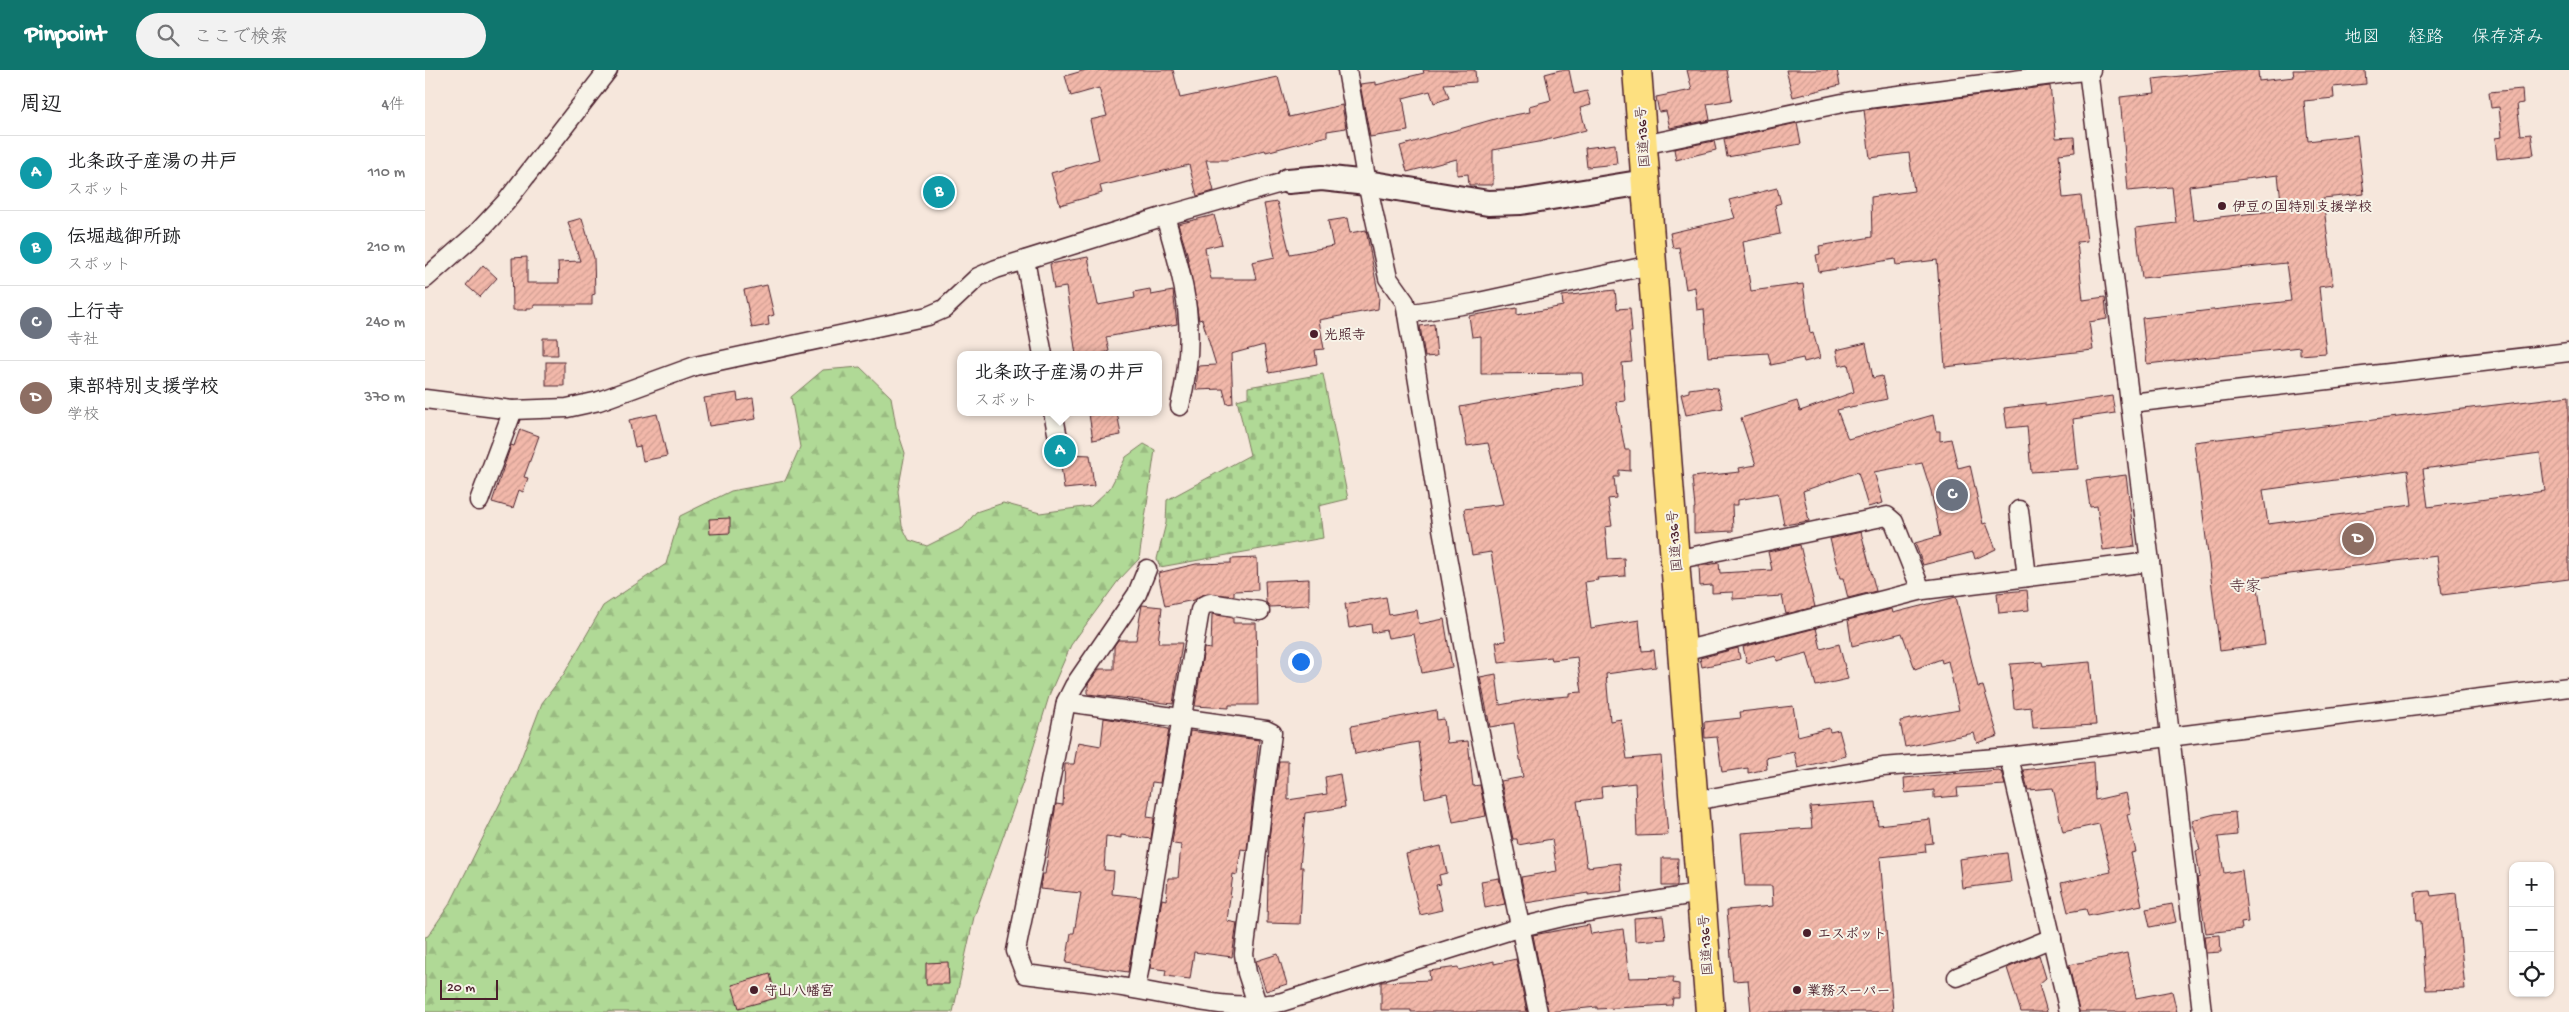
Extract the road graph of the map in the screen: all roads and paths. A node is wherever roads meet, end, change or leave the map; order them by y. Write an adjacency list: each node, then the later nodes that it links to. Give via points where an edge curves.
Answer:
1 (608, 70): 12 (street, via 506,202)
2 (1347, 70): 8 (street)
3 (1637, 70): 5 (highway, 国道136号)
4 (2089, 70): 5 (street, via 1852,101); 17 (street)
5 (1643, 145): 7 (highway, 国道136号)
6 (1288, 181): 8 (street, via 1322,178); 9 (street)
7 (1645, 182): 8 (street, via 1521,202 1488,203); 11 (highway, 国道136号)
8 (1367, 183): 13 (street, via 1389,278 1405,302)
9 (1165, 216): 10 (street); 18 (street, via 1189,310 1189,345)
10 (1025, 260): 14 (street); 19 (street, via 977,277 945,309 928,316 695,366 567,408)
11 (1651, 266): 13 (street, via 1474,304); 24 (highway, 国道136号)
12 (425, 279)
13 (1407, 314): 38 (street, via 1474,705)
14 (1042, 351)
15 (2569, 352): 17 (street)
16 (425, 399): 19 (street)
17 (2131, 403): 25 (street)
18 (1180, 406)
19 (513, 410): 22 (street)
20 (1054, 416): 21 (street)
21 (1060, 448)
22 (479, 502)
23 (2019, 510): 27 (street)
24 (1675, 560): 28 (street, via 1887,516 1894,522); 30 (highway, 国道136号)
25 (2150, 562): 27 (street); 34 (street)
26 (1147, 569): 32 (street, via 1137,594 1074,686)
27 (2027, 577): 28 (street)
28 (1921, 590): 30 (street)
29 (1260, 611): 33 (street, via 1210,603 1203,605)
30 (1683, 651): 36 (highway, 国道136号)
31 (2569, 687): 34 (street)
32 (1067, 702): 33 (street); 41 (street, via 1016,951 1025,974)
33 (1183, 718): 41 (street); 42 (street, via 1272,733 1244,954)
34 (2169, 736): 35 (street); 46 (street)
35 (2009, 757): 36 (street, via 1883,767); 39 (street)
36 (1694, 801): 37 (highway, 国道136号)
37 (1701, 893): 38 (street, via 1571,914); 44 (highway, 国道136号)
38 (1521, 926): 42 (street); 43 (street)
39 (2051, 938): 40 (street); 45 (street)
40 (1957, 978)
41 (1136, 989): 42 (street)
42 (1258, 1007)
43 (1538, 1012)
44 (1710, 1012)
45 (2069, 1012)
46 (2201, 1012)

